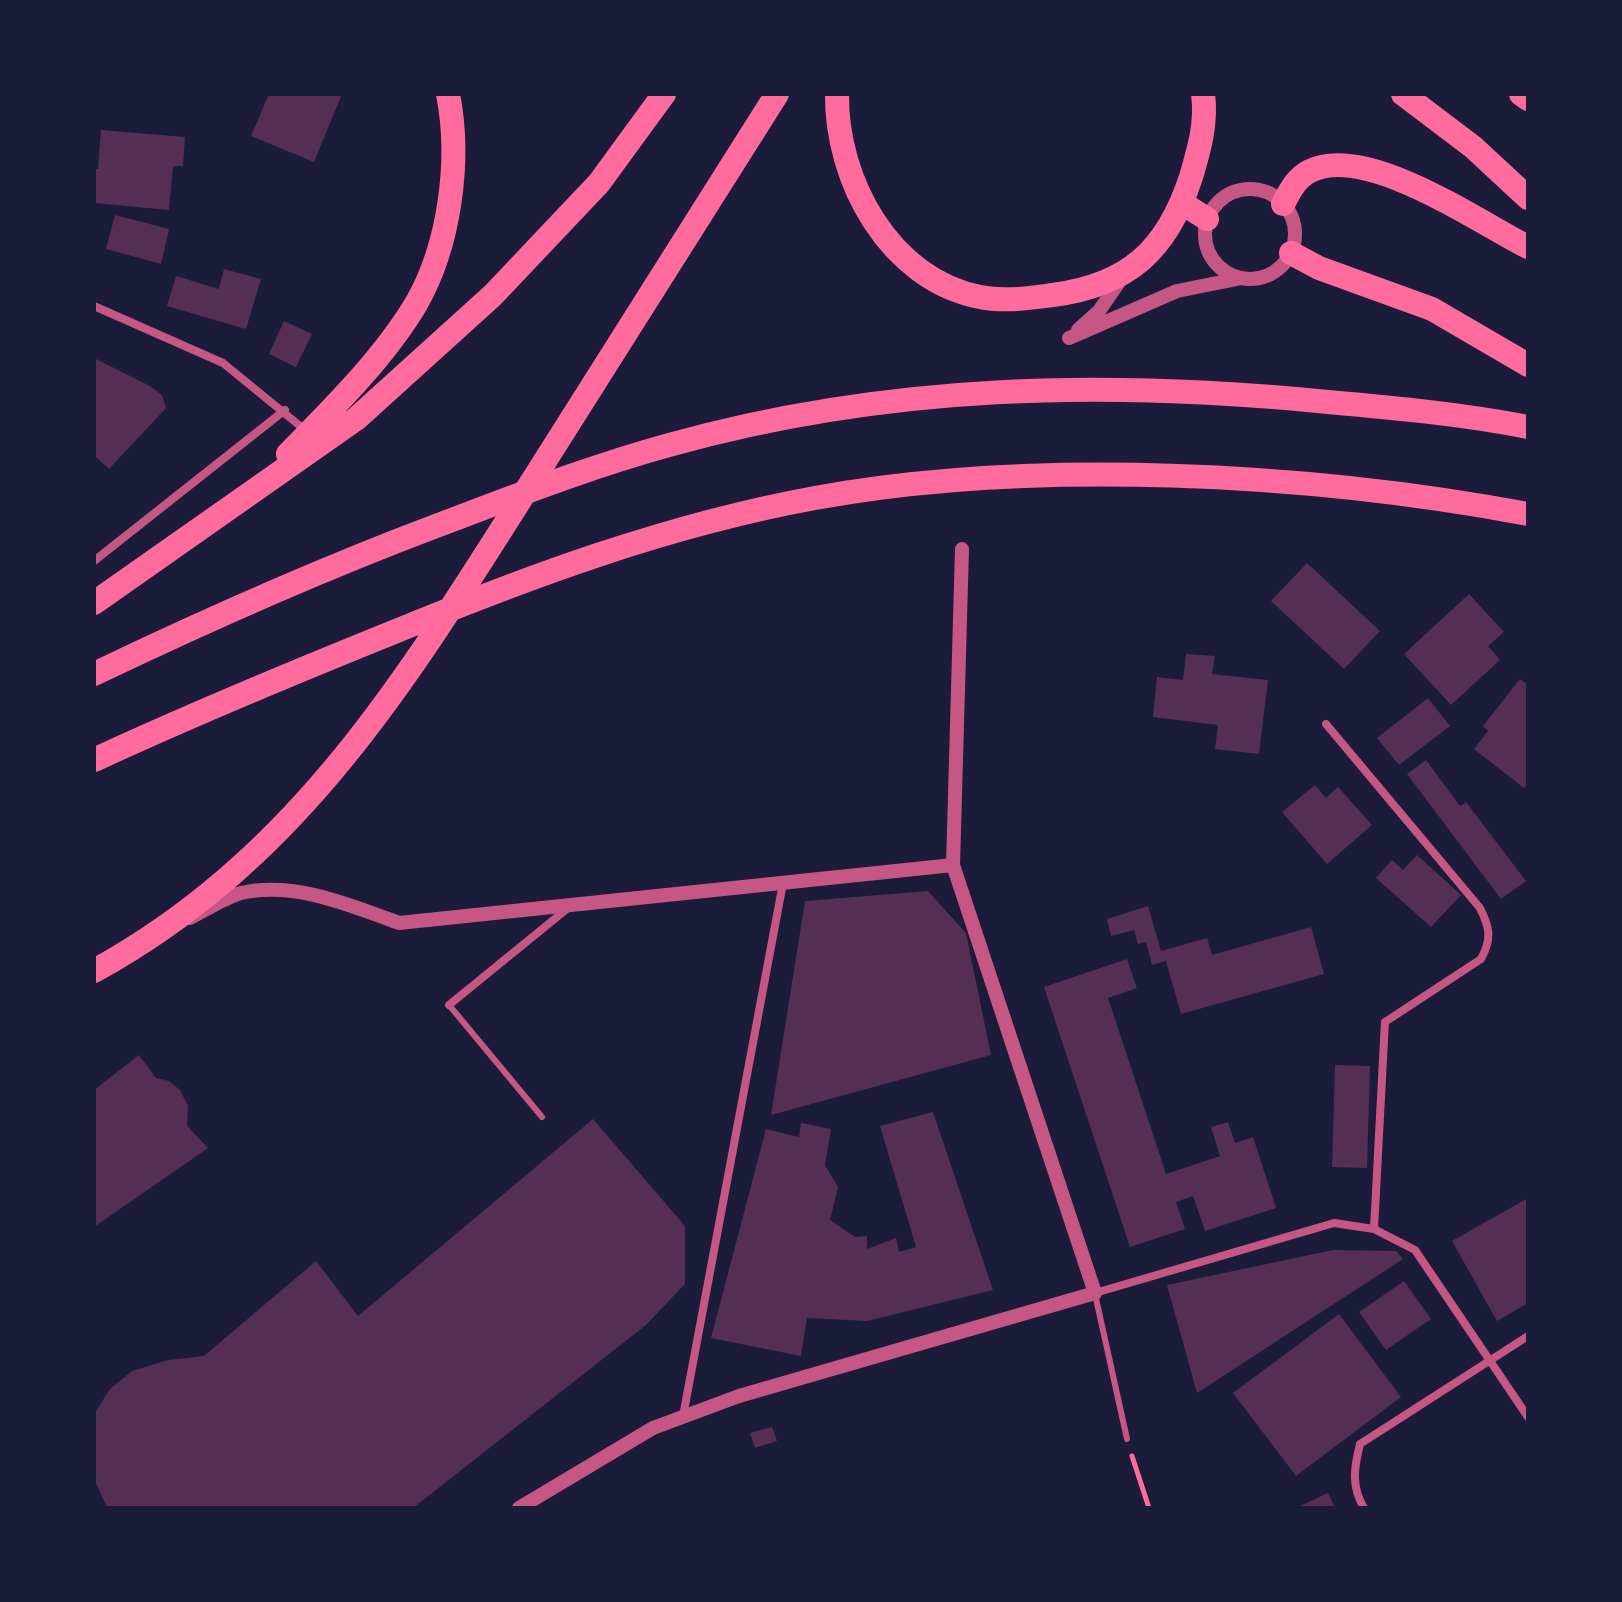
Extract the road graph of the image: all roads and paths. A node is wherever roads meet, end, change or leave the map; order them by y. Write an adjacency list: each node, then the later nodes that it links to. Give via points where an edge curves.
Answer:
1 (448, 94): 21 (highway, via 452,184 436,258 416,303)
2 (664, 94): 25 (highway, via 599,183 493,295 356,419)
3 (777, 94): 33 (highway, via 419,659 338,768 241,870)
4 (837, 94): 15 (highway, via 840,138 863,202 897,252 921,270 977,297 1000,300 1070,293)
5 (1203, 94): 10 (highway, via 1200,148)
6 (1403, 94): 9 (highway, via 1473,147)
7 (1521, 94): 8 (highway)
8 (1528, 99)
9 (1528, 198)
10 (1182, 203): 12 (highway); 15 (highway, via 1162,239)
11 (1283, 204): 12 (street, via 1256,189 1240,190 1226,195); 13 (highway, via 1297,180 1311,170 1351,167 1401,180); 14 (street, via 1294,223)
12 (1207, 219): 16 (street, via 1207,249 1226,273)
13 (1528, 247)
14 (1291, 253): 16 (street, via 1270,275); 18 (highway, via 1432,309)
15 (1122, 276): 16 (street, via 1099,311 1069,338 1177,291)
16 (1240, 279)
17 (94, 306): 19 (street, via 223,363)
18 (1528, 365)
19 (285, 410): 21 (street); 24 (street)
20 (1528, 427): 27 (highway, via 1306,399 1106,387 989,390 837,410 672,444 585,470 219,613)
21 (308, 433): 25 (highway, via 279,463)
22 (1528, 514): 29 (highway, via 1455,500 1138,476 940,483 818,497 590,556 510,584)
23 (962, 549): 30 (street)
24 (94, 561)
25 (137, 576): 26 (highway)
26 (94, 603)
27 (94, 674)
28 (1326, 724): 37 (street, via 1480,908 1489,927 1490,944 1481,959 1385,1022)
29 (94, 760)
30 (953, 865): 31 (street); 38 (street)
31 (783, 883): 32 (street); 41 (street)
32 (572, 905): 33 (street, via 399,923 346,904 266,889 238,894); 35 (street)
33 (146, 939): 34 (highway)
34 (94, 971)
35 (449, 1005): 36 (lane)
36 (542, 1117)
37 (1374, 1229): 38 (street, via 1334,1223); 40 (street, via 1415,1250)
38 (1095, 1293): 41 (street); 43 (lane)
39 (1528, 1336): 40 (street)
40 (1490, 1361): 42 (street); 46 (street, via 1360,1444 1353,1471)
41 (683, 1416): 44 (street, via 605,1454)
42 (1528, 1417)
43 (1127, 1439): 45 (path)
44 (519, 1508)
45 (1149, 1508)
46 (1364, 1508)

